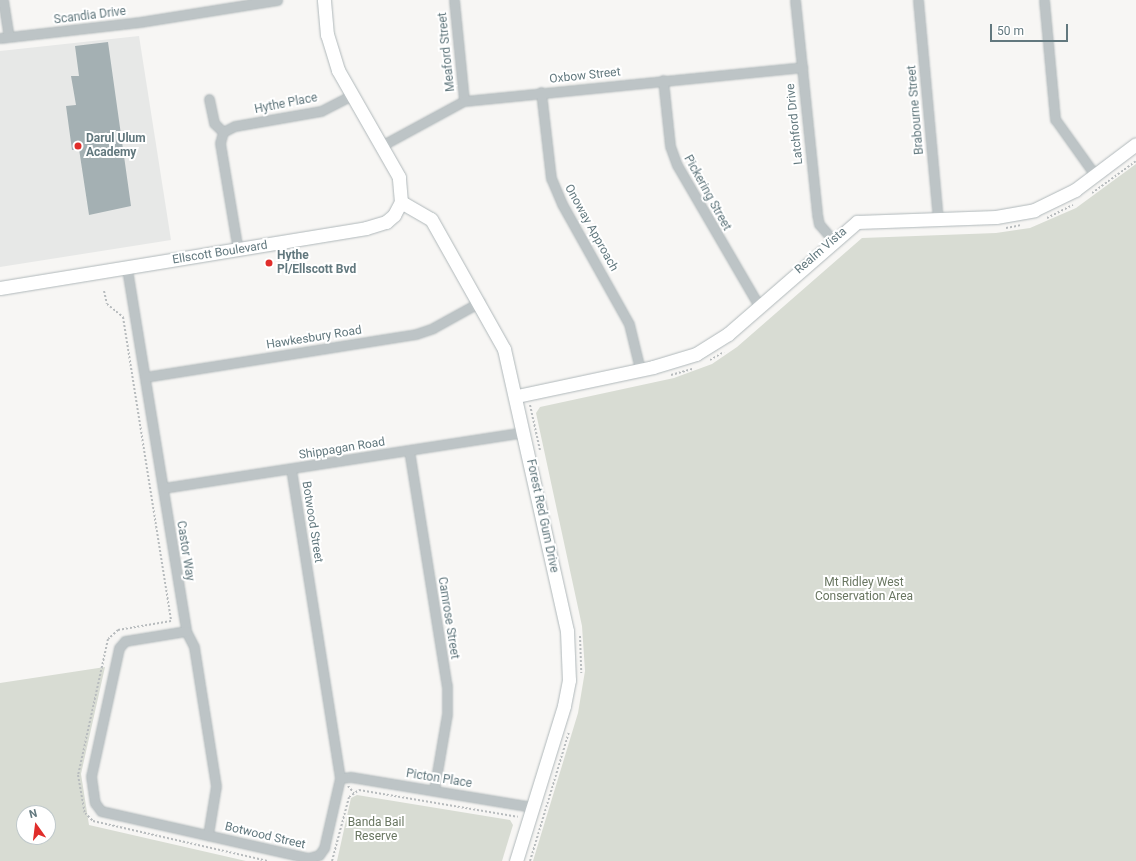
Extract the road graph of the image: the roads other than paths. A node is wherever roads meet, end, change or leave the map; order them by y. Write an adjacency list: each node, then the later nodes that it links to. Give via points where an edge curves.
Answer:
1 (3, 0): 8 (street)
2 (277, 0): 8 (street, Scandia Drive, via 140,22)
3 (324, 0): 12 (street, via 329,46)
4 (454, 0): 14 (street, Meaford Street)
5 (795, 0): 9 (street, Latchford Drive)
6 (918, 0): 20 (street, Brabourne Street)
7 (1044, 0): 18 (street, via 1055,119)
8 (4, 37)
9 (802, 67): 10 (street, Oxbow Street); 21 (street, Latchford Drive, via 818,219)
10 (664, 80): 11 (street, Oxbow Street); 26 (street, Pickering Street, via 670,146 677,165)
11 (541, 92): 14 (street, Oxbow Street); 27 (street, Onoway Approach, via 551,178 562,204 629,324)
12 (352, 94): 15 (street, Hythe Place, via 321,111 235,126); 17 (street)
13 (209, 99): 15 (street, via 214,123)
14 (464, 102): 17 (street, Oxbow Street)
15 (223, 132): 22 (street, via 220,143)
16 (1136, 144): 18 (street, Realm Vista)
17 (382, 146): 19 (street, via 399,177)
18 (1095, 175): 20 (street, Realm Vista, via 1057,200 1034,210 996,217)
19 (401, 202): 22 (street, Ellscott Boulevard, via 394,215 379,225); 25 (street, Forest Red Gum Drive, via 432,219)
20 (938, 218): 21 (street, Realm Vista, via 867,220 850,226)
21 (834, 240): 26 (street, Realm Vista)
22 (238, 250): 23 (street, Ellscott Boulevard)
23 (128, 269): 24 (street, Ellscott Boulevard); 28 (street, Castor Way)
24 (0, 288)
25 (480, 302): 28 (street, Hawkesbury Road, via 416,334); 29 (street, Forest Red Gum Drive, via 504,349)
26 (759, 306): 27 (street, Realm Vista, via 728,334 696,354)
27 (640, 369): 29 (street, Realm Vista)
28 (145, 378): 33 (street, Castor Way)
29 (517, 396): 30 (street, Forest Red Gum Drive)
30 (524, 432): 31 (street, Shippagan Road); 37 (street, Forest Red Gum Drive, via 569,650 569,680 564,706)
31 (409, 450): 32 (street, Shippagan Road); 36 (street, Camrose Street, via 447,686 447,714)
32 (291, 469): 33 (street, Shippagan Road); 35 (street, Botwood Street)
33 (163, 488): 34 (street, Castor Way)
34 (186, 631): 38 (street, Castor Way, via 194,647 216,786); 38 (street, Botwood Street, via 125,641 119,648 91,776 95,803 101,811)
35 (340, 778): 36 (street, Picton Place, via 351,777); 38 (street, Botwood Street, via 324,848 319,855 308,858)
36 (434, 790): 37 (street, Picton Place)
37 (533, 807): 39 (street, Forest Red Gum Drive, via 535,822)
38 (208, 835)
39 (516, 861)

